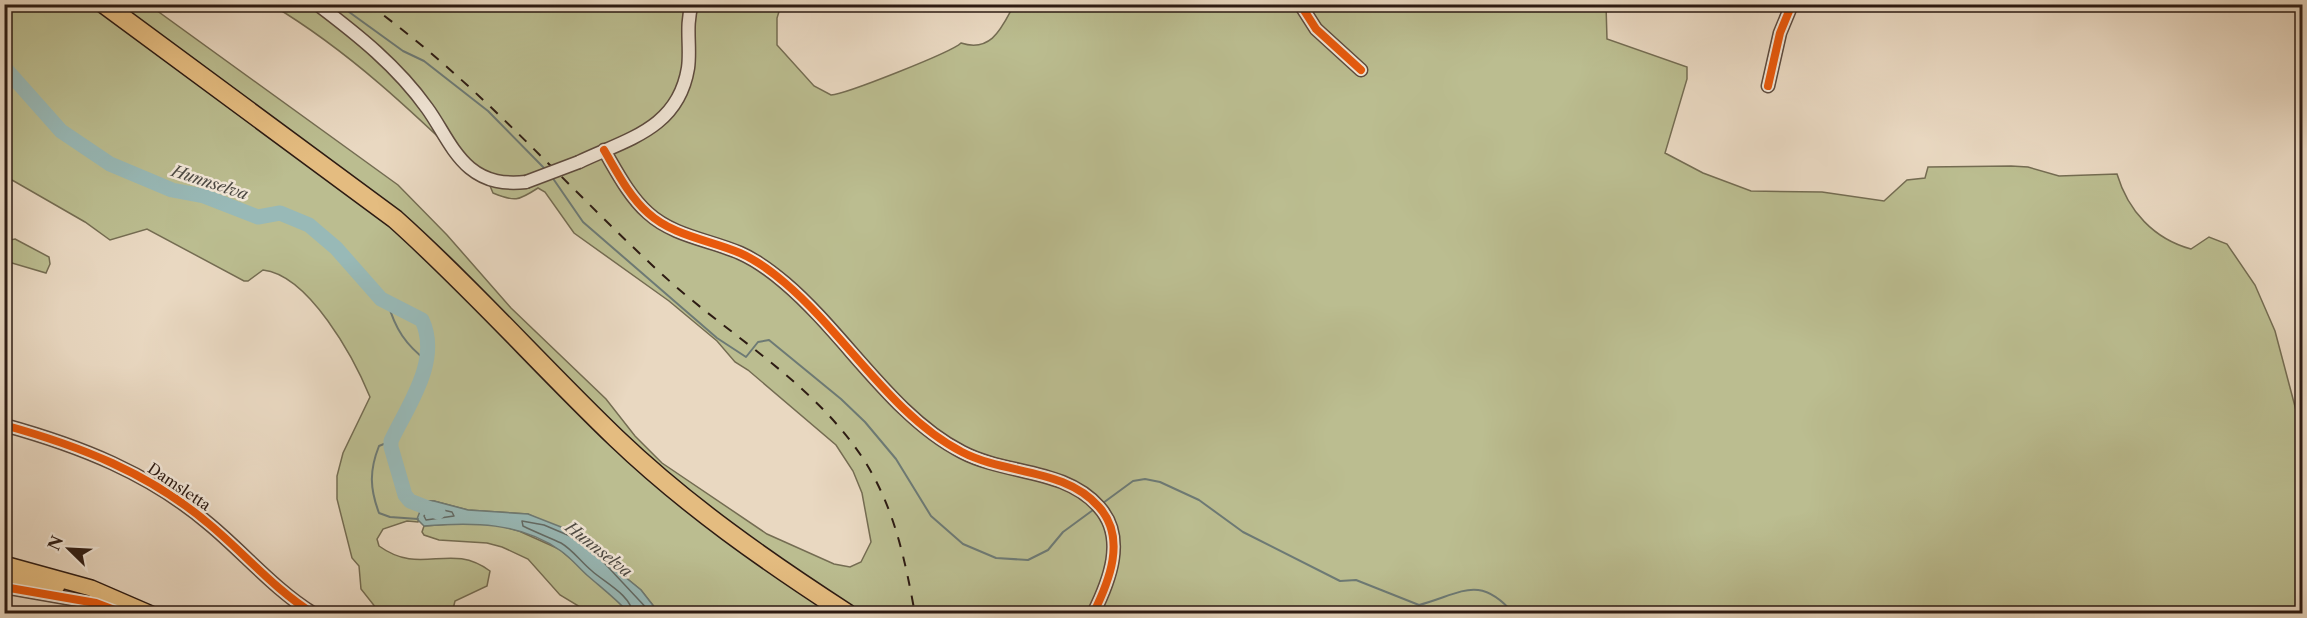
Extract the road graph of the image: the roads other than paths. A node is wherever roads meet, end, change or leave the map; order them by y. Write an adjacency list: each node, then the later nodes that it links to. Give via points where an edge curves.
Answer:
1 (92, 4): 17 (highway, via 388,224 653,483 745,554)
2 (104, 4): 18 (highway, via 395,219 647,466 727,531)
3 (317, 4): 9 (street, bridge, via 394,67 428,107 470,168 492,180 507,184 526,182)
4 (692, 4): 9 (street, via 688,68 671,110 657,125)
5 (1300, 4): 7 (street, via 1316,29)
6 (1792, 4): 8 (street, via 1780,33)
7 (1361, 70)
8 (1768, 86)
9 (604, 150): 19 (street, via 629,193 649,214 692,237 759,263 785,283 918,423 961,452 997,467 1064,482 1100,508 1111,527 1114,557 1107,587)
10 (4, 424): 16 (street, Damsletta, via 84,449 148,480 208,523)
11 (4, 564): 14 (main road)
12 (4, 577): 14 (main road, via 63,587)
13 (4, 587): 14 (street)
14 (97, 601): 15 (main road)
15 (144, 611)
16 (314, 614)
17 (834, 614)
18 (848, 614)
19 (1093, 614)

